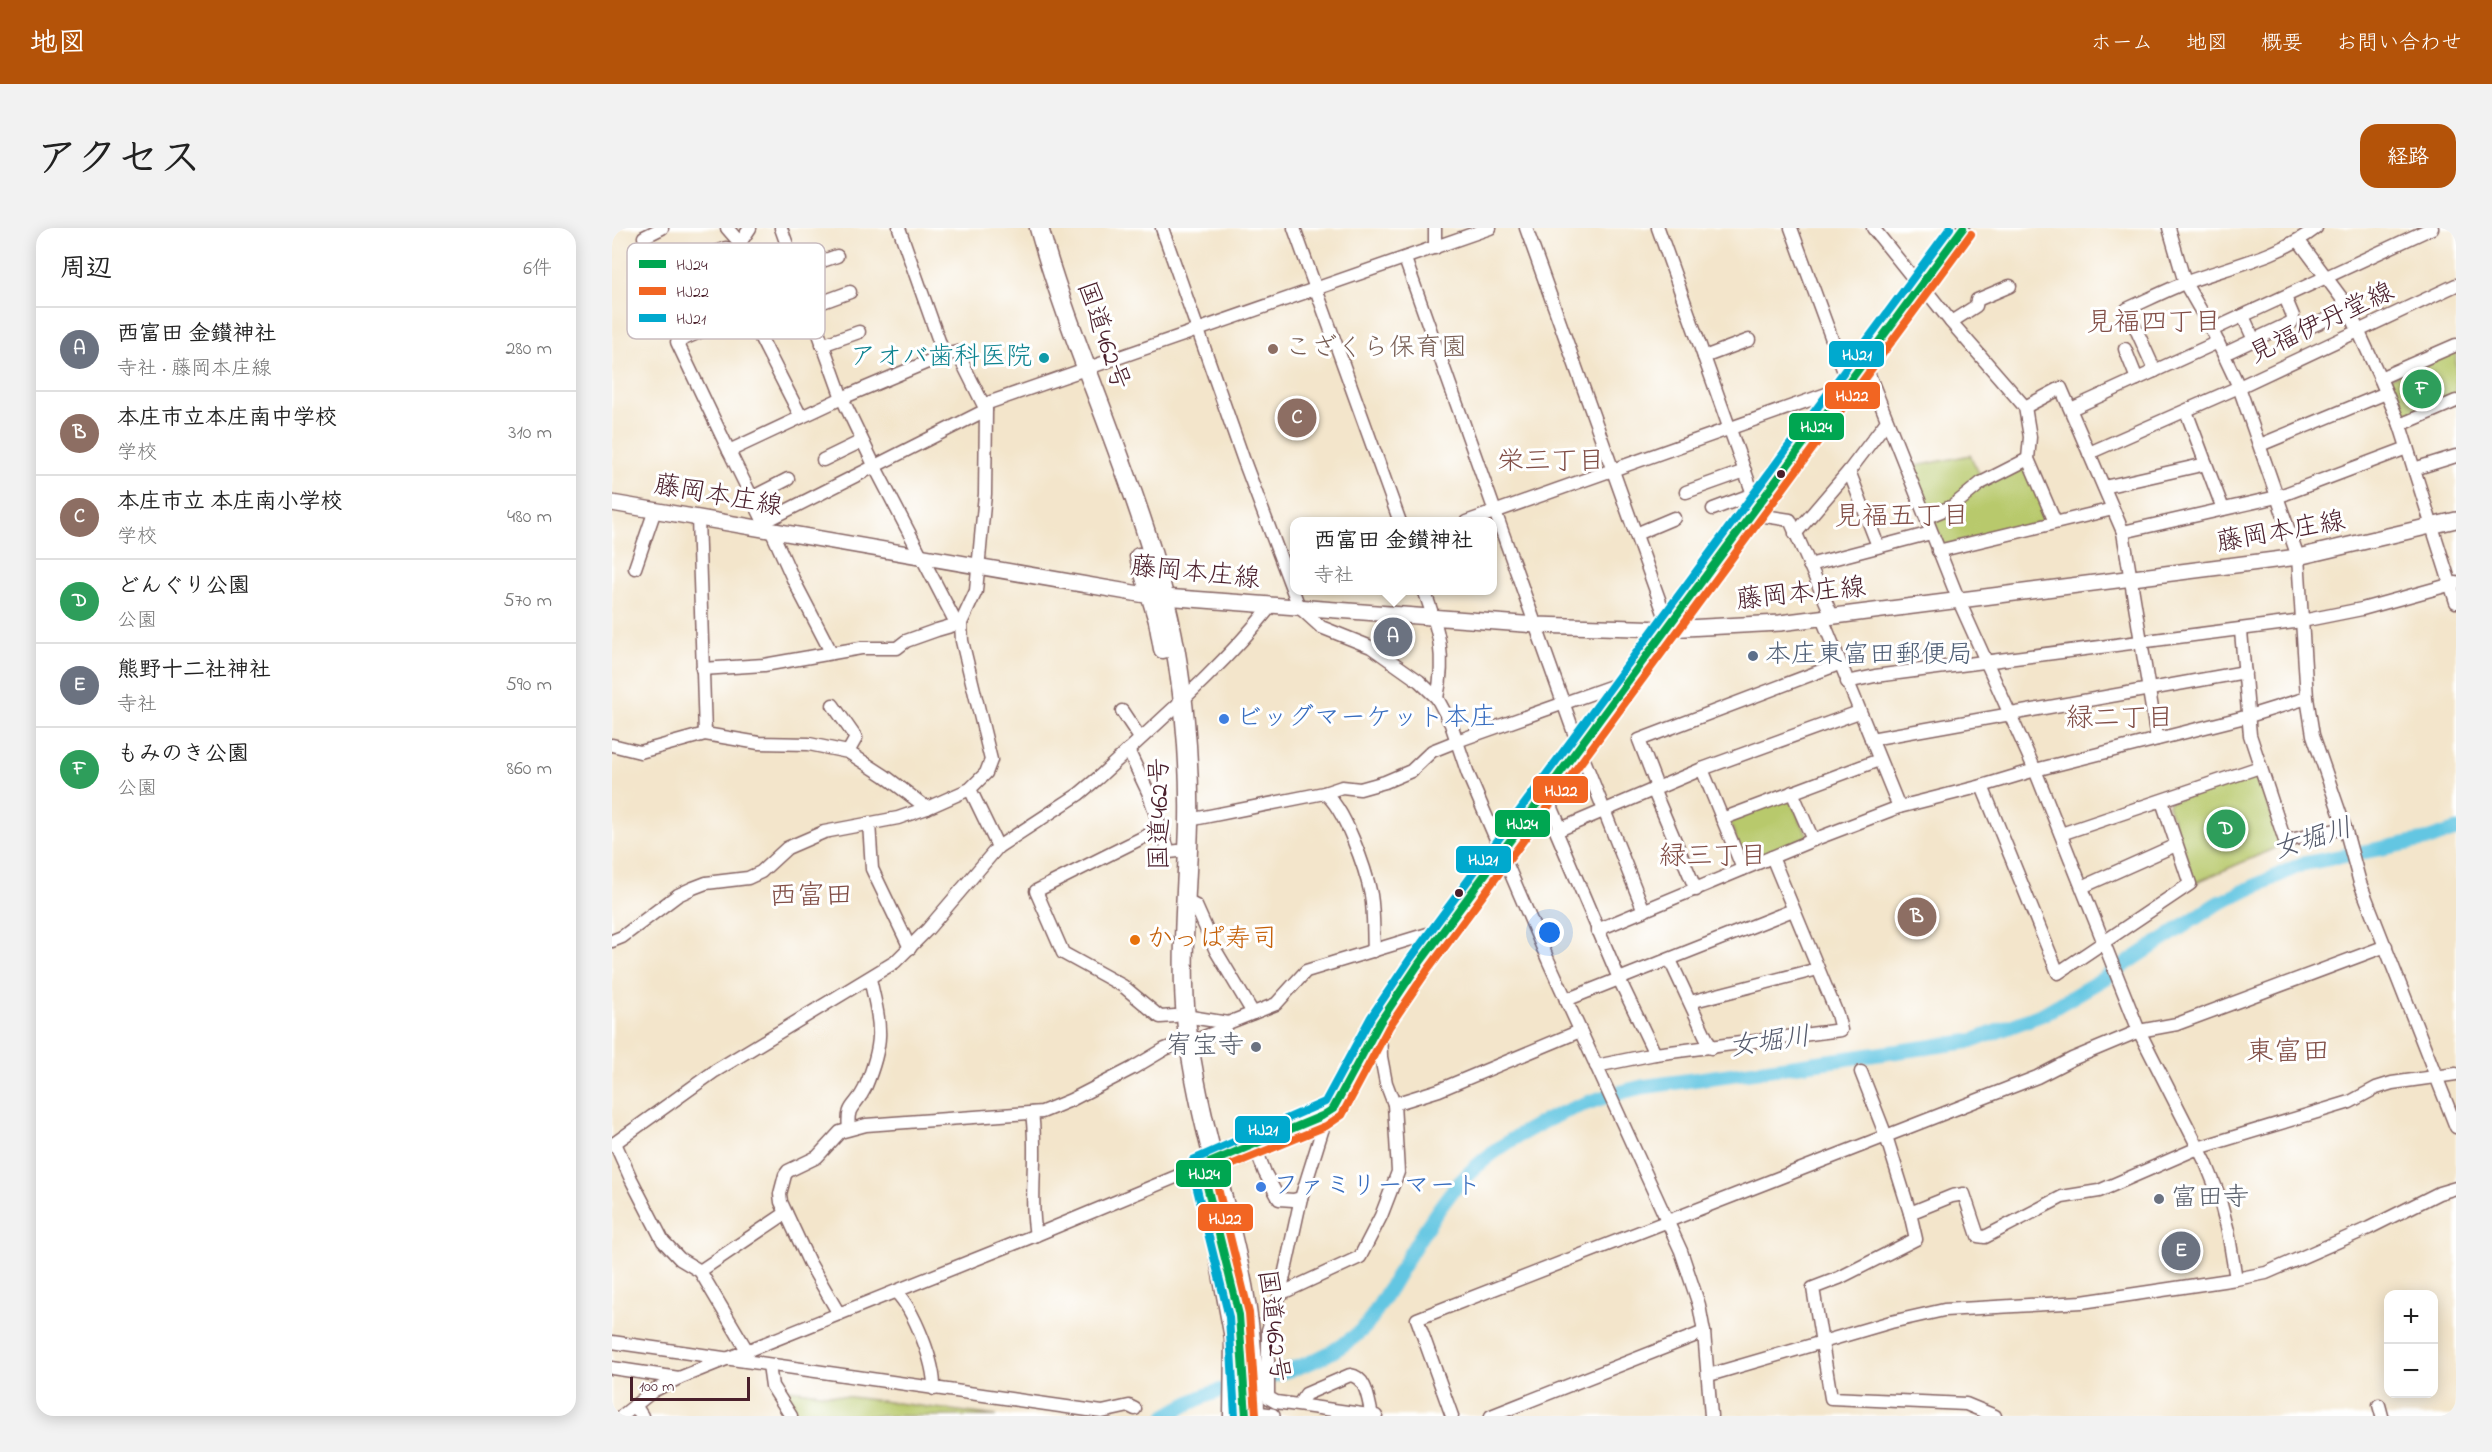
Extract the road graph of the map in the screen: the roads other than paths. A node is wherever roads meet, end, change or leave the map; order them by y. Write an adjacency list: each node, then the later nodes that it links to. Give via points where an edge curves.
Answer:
1 (662, 228): 20 (street)
2 (727, 228): 23 (street)
3 (750, 228): 24 (street)
4 (899, 228): 55 (street)
5 (1029, 228): 58 (highway, 国道462号)
6 (1039, 228): 58 (highway, 国道462号)
7 (1162, 228): 42 (street)
8 (1294, 228): 34 (street)
9 (1435, 228): 25 (street)
10 (1490, 228): 25 (street)
11 (1526, 228): 86 (street)
12 (1658, 228): 56 (street)
13 (1791, 228): 63 (street)
14 (1873, 228): 31 (street)
15 (1963, 228): 31 (street)
16 (2169, 228): 30 (street)
17 (2316, 228): 21 (street)
18 (2398, 228): 22 (street)
19 (2432, 228): 22 (street)
20 (644, 237)
21 (2299, 241): 29 (street); 30 (street)
22 (2404, 241): 29 (street)
23 (735, 243)
24 (741, 243)
25 (1435, 248): 27 (street)
26 (837, 256): 28 (street)
27 (1405, 259): 34 (street); 100 (street)
28 (825, 260)
29 (2325, 278): 36 (street); 38 (street)
30 (2186, 283): 43 (street); 59 (street, via 2127,309)
31 (1922, 284): 40 (street); 57 (street)
32 (2456, 285): 45 (street, 見福伊丹堂線)
33 (2010, 286): 40 (street, via 1977,300 1976,306)
34 (1317, 290): 42 (street); 102 (street)
35 (849, 292): 37 (street)
36 (2285, 297): 39 (street); 50 (street, via 2292,322)
37 (825, 298)
38 (2348, 310): 41 (street); 45 (street)
39 (2243, 316): 43 (street); 50 (street)
40 (1951, 322): 68 (street)
41 (2305, 329)
42 (1198, 330): 58 (street); 122 (street)
43 (2212, 330): 53 (street)
44 (859, 332): 51 (street)
45 (2357, 333): 60 (street); 62 (street, 見福伊丹堂線)
46 (683, 339): 78 (street, via 677,342)
47 (760, 339): 71 (street)
48 (820, 339): 51 (street)
49 (1749, 340): 56 (street)
50 (2254, 340): 53 (street)
51 (822, 345): 65 (street)
52 (2456, 345): 60 (street)
53 (2221, 348): 59 (street); 62 (street)
54 (2125, 349): 61 (street)
55 (944, 355): 65 (street); 67 (street, via 957,352)
56 (1704, 357): 74 (street)
57 (1864, 362): 63 (street); 72 (street)
58 (1080, 370): 67 (street); 127 (highway, 国道462号, via 1139,515)
59 (2155, 371): 61 (street)
60 (2380, 378): 64 (street)
61 (2137, 379): 69 (street)
62 (2239, 387): 70 (street); 76 (street, 見福伊丹堂線)
63 (1845, 388): 74 (street); 94 (street)
64 (2386, 393): 73 (street); 76 (street)
65 (842, 398): 71 (street); 75 (street)
66 (2456, 401): 73 (street)
67 (986, 407): 84 (street); 121 (street)
68 (2025, 407): 69 (street, via 2061,388); 81 (street, via 2030,437)
69 (2071, 409): 79 (street)
70 (2186, 411): 79 (street); 83 (street)
71 (801, 417): 78 (street)
72 (1887, 421): 88 (street); 104 (street)
73 (2400, 425): 77 (street)
74 (1729, 428): 86 (street); 87 (street)
75 (862, 441): 82 (street); 84 (street)
76 (2260, 446): 92 (street, 見福伊丹堂線)
77 (2407, 448): 85 (street); 92 (street)
78 (729, 451): 93 (street)
79 (2089, 453): 90 (street)
80 (2456, 456): 85 (street)
81 (2028, 459): 104 (street, via 1981,483 1953,506); 108 (street)
82 (823, 460)
83 (2206, 464): 90 (street); 98 (street)
84 (875, 467): 109 (street); 117 (street)
85 (2414, 469): 110 (street)
86 (1612, 470): 100 (street); 113 (street)
87 (1744, 471): 91 (street); 94 (street)
88 (1849, 471): 114 (street); 115 (street)
89 (788, 479): 93 (street)
90 (2104, 487): 97 (street)
91 (1686, 492)
92 (2277, 497): 98 (street); 118 (street, 見福伊丹堂線)
93 (751, 498): 109 (street)
94 (1756, 498): 96 (street); 101 (street)
95 (612, 503): 99 (main road, 藤岡本庄線)
96 (1713, 509)
97 (2113, 509): 108 (street); 111 (street)
98 (2223, 509): 111 (street)
99 (655, 510): 105 (main road, 藤岡本庄線); 120 (street)
100 (1495, 511): 103 (street); 136 (street)
101 (1752, 514): 114 (street, via 1790,520); 137 (street)
102 (1398, 517)
103 (1479, 517)
104 (1927, 517): 112 (street)
105 (698, 518): 109 (main road, 藤岡本庄線); 143 (street)
106 (1674, 518): 113 (street)
107 (2456, 520): 110 (main road, 藤岡本庄線)
108 (2055, 522): 116 (street)
109 (766, 527): 117 (main road, 藤岡本庄線); 140 (street)
110 (2433, 527): 118 (main road, 藤岡本庄線); 124 (street)
111 (2122, 532): 123 (street)
112 (1931, 533): 115 (street); 116 (street)
113 (1636, 534): 137 (street)
114 (1795, 534): 119 (street)
115 (1878, 546): 119 (street)
116 (1938, 551): 128 (street)
117 (921, 556): 121 (main road, 藤岡本庄線); 135 (street, via 955,621)
118 (2298, 557): 123 (main road, 藤岡本庄線); 134 (street, 見福伊丹堂線)
119 (1809, 565): 133 (street)
120 (635, 568)
121 (979, 568): 127 (main road, 藤岡本庄線); 135 (street, via 976,591)
122 (1290, 580)
123 (2130, 580): 128 (main road, 藤岡本庄線); 139 (street)
124 (2453, 584): 129 (street); 134 (street)
125 (1295, 595): 131 (street)
126 (1425, 595): 132 (street)
127 (1158, 597): 130 (main road, 藤岡本庄線); 150 (highway, 国道462号)
128 (1959, 601): 133 (main road, 藤岡本庄線); 141 (street)
129 (2456, 602)
130 (1271, 606): 131 (main road, 藤岡本庄線); 150 (street, via 1241,643)
131 (1299, 608): 132 (main road, 藤岡本庄線); 148 (street, via 1321,627 1371,647)
132 (1433, 616): 136 (main road, 藤岡本庄線); 148 (street, via 1441,652)
133 (1827, 617): 137 (main road, 藤岡本庄線); 142 (street)
134 (2302, 621): 138 (street); 149 (street, 見福伊丹堂線)
135 (961, 623): 140 (street, via 906,641 897,648); 172 (street, via 991,760 986,773)
136 (1536, 625): 137 (main road, 藤岡本庄線); 151 (street)
137 (1667, 629): 146 (street)
138 (2241, 631): 139 (street); 144 (street)
139 (2140, 642): 141 (street); 147 (street)
140 (831, 652): 143 (street, via 764,664)
141 (1986, 662): 145 (street); 155 (street)
142 (1839, 664): 145 (street); 171 (street, via 1639,740)
143 (702, 669): 157 (street)
144 (2245, 672): 147 (street); 156 (street)
145 (1847, 682): 154 (street)
146 (1625, 686): 151 (street, via 1618,684); 163 (street)
147 (2147, 689): 155 (street); 159 (street)
148 (1437, 698): 161 (street)
149 (2307, 698): 156 (street); 185 (street, 見福伊丹堂線, via 2313,735)
150 (1178, 704): 158 (street); 181 (highway, 国道462号); 190 (highway, 国道462号)
151 (1564, 704): 161 (street); 163 (street)
152 (833, 705): 165 (street, via 856,738)
153 (1122, 711): 158 (street)
154 (1859, 712): 160 (street); 168 (street)
155 (2011, 715): 160 (street); 169 (street)
156 (2249, 716): 159 (street); 167 (street, via 2250,735)
157 (705, 734): 162 (street, via 640,752); 165 (street, via 759,743 809,744)
158 (1140, 738): 164 (street)
159 (2157, 739): 169 (street)
160 (1871, 740): 166 (street)
161 (1457, 741): 174 (street, via 1432,751 1411,771 1385,782); 191 (street)
162 (612, 745)
163 (1579, 747): 175 (street); 179 (street)
164 (1128, 750): 183 (street); 189 (street, via 1079,794)
165 (848, 752): 178 (street)
166 (1879, 760): 173 (street); 177 (street)
167 (2260, 767): 176 (street); 185 (street, via 2285,841)
168 (1702, 768): 171 (street); 180 (street)
169 (2035, 770): 170 (street); 186 (street)
170 (1982, 786): 177 (street); 202 (street, via 2058,973)
171 (1655, 788): 179 (street); 195 (street)
172 (970, 789): 178 (street); 189 (street)
173 (1792, 792): 180 (street); 187 (street)
174 (1324, 793): 181 (street); 205 (street, via 1341,812 1371,895)
175 (1546, 794): 184 (street); 191 (street)
176 (2162, 801): 186 (street); 188 (street)
177 (1899, 807): 187 (street)
178 (927, 808): 182 (street)
179 (1604, 809): 184 (street); 198 (street)
180 (1722, 819): 193 (street)
181 (1189, 820): 196 (highway, 国道462号)
182 (869, 824): 201 (street, via 804,839 748,878 693,888); 204 (street, via 872,869)
183 (1160, 829): 190 (street, via 1168,852); 213 (street, via 1036,891 1063,953 1123,986 1160,1017)
184 (1561, 829): 199 (street, via 1556,831)
185 (2346, 832): 203 (street, 見福伊丹堂線, via 2360,883)
186 (2061, 834): 194 (street)
187 (1813, 840): 192 (street)
188 (2176, 845): 194 (street); 202 (street, via 2190,884)
189 (998, 847): 204 (street)
190 (1178, 851): 213 (highway, 国道462号, via 1174,939)
191 (1502, 854): 200 (street); 210 (street)
192 (1772, 857): 193 (street); 197 (street)
193 (1743, 869): 195 (street)
194 (2082, 887): 202 (street)
195 (1696, 890): 198 (street)
196 (1186, 901): 212 (street, via 1196,906 1216,951); 213 (highway, 国道462号)
197 (1793, 910): 206 (street); 207 (street)
198 (1644, 911): 199 (street)
199 (1597, 930): 209 (street)
200 (1442, 935): 205 (street, via 1431,933); 214 (street)
201 (612, 941)
202 (2106, 946): 217 (street)
203 (2386, 946): 217 (street, via 2177,1024); 224 (street, 見福伊丹堂線)
204 (910, 948): 208 (street)
205 (1374, 951): 212 (street, via 1306,971 1276,1004)
206 (1670, 960): 209 (street); 211 (street)
207 (1818, 969): 211 (street); 219 (street, via 1841,1030)
208 (870, 979): 229 (street, via 880,1038 864,1091 849,1110); 231 (street, via 715,1071)
209 (1620, 981): 210 (street); 220 (street)
210 (1566, 1000): 216 (street)
211 (1690, 1002): 219 (street)
212 (1253, 1013): 215 (street)
213 (1180, 1016): 215 (street); 218 (highway, 国道462号)
214 (1380, 1022): 225 (street, via 1383,1066); 227 (street, via 1333,1109)
215 (1228, 1023): 218 (street, via 1219,1031)
216 (1580, 1031): 221 (street); 225 (street, via 1439,1090)
217 (2139, 1032): 230 (street); 233 (street)
218 (1183, 1043): 226 (street, via 1165,1048 1071,1100); 234 (highway, 国道462号)
219 (1712, 1048): 220 (street)
220 (1655, 1054): 221 (street)
221 (1596, 1066): 239 (street)
222 (1861, 1072): 230 (street)
223 (2456, 1074): 224 (street)
224 (2438, 1077): 228 (street, 見福伊丹堂線); 233 (street, via 2392,1083 2350,1102)
225 (1394, 1104): 244 (street, via 1398,1172 1360,1257)
226 (1032, 1113): 229 (street); 240 (street)
227 (1322, 1116): 232 (street); 236 (street, via 1323,1128)
228 (2456, 1127)
229 (849, 1129): 237 (street, via 840,1132 817,1157 785,1175 780,1194)
230 (1886, 1136): 238 (street); 239 (street)
231 (613, 1144): 241 (street, via 663,1241 680,1259)
232 (1254, 1144): 234 (street); 236 (street, via 1279,1199)
233 (2198, 1148): 238 (street, via 2099,1191 2062,1197 1985,1237 1977,1236 1964,1194); 242 (street, via 2218,1193)
234 (1207, 1164): 240 (street); 251 (highway, 国道462号, via 1239,1267); 251 (highway, 国道462号, via 1215,1237 1230,1312)
235 (2456, 1188): 242 (street, via 2266,1273)
236 (1301, 1198): 244 (street)
237 (786, 1213): 241 (street); 245 (street)
238 (1910, 1213): 248 (street, via 1916,1239 1813,1288)
239 (1668, 1220): 246 (street, via 1691,1278); 264 (street, via 1417,1319)
240 (1036, 1235): 243 (street)
241 (700, 1271): 249 (street)
242 (2236, 1279): 248 (street, via 2082,1302 1944,1310)
243 (896, 1292): 245 (street); 256 (street, via 904,1300 918,1331)
244 (1280, 1294): 251 (street)
245 (839, 1314): 249 (street)
246 (1704, 1332): 254 (street); 265 (street)
247 (612, 1342): 250 (street)
248 (1822, 1342): 254 (street); 267 (street, via 1831,1398 1966,1404)
249 (748, 1352): 250 (street)
250 (727, 1360): 252 (street); 255 (street)
251 (1250, 1360): 259 (highway); 259 (street)
252 (770, 1365): 256 (street); 262 (street, via 772,1386)
253 (612, 1368): 255 (street)
254 (1709, 1375): 266 (street)
255 (679, 1378): 260 (street, via 653,1391)
256 (934, 1389): 258 (street, via 1102,1412 1129,1406)
257 (1301, 1401): 263 (street, via 1306,1394 1350,1375 1357,1376 1362,1380)
258 (1135, 1409)
259 (1252, 1409): 263 (street, via 1269,1398)
260 (639, 1411): 261 (street)
261 (622, 1416)
262 (790, 1416)
263 (1374, 1416)
264 (1452, 1416)
265 (1491, 1416)
266 (1711, 1416)
267 (1995, 1416)

